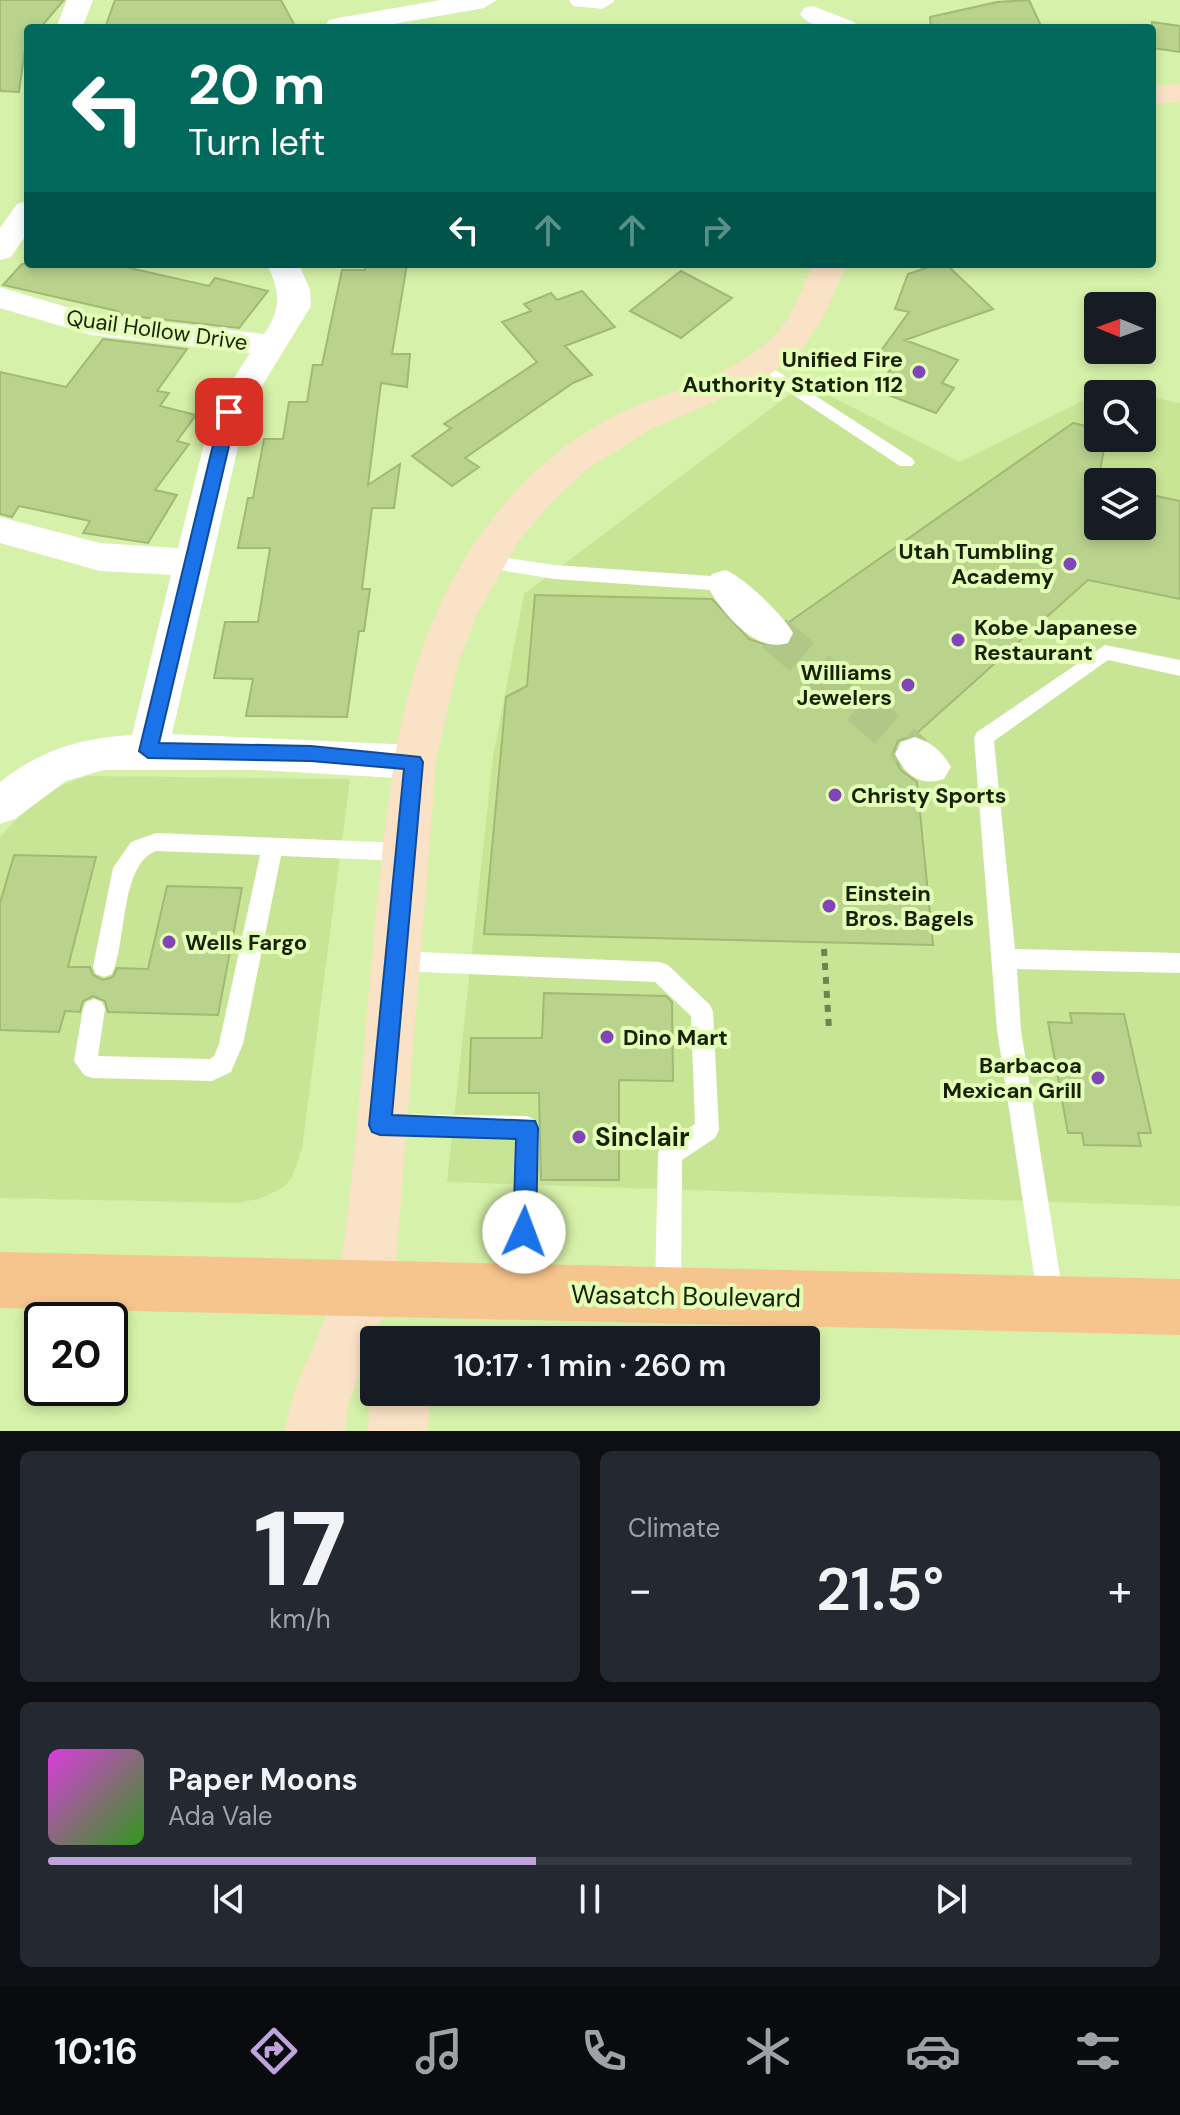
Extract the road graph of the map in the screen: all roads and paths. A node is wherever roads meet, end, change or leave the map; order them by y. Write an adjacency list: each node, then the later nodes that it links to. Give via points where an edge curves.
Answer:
1 (80, 0): 7 (street)
2 (323, 0): 8 (street)
3 (484, 0): 9 (street)
4 (582, 0): 5 (street)
5 (602, 1)
6 (813, 14): 10 (street)
7 (71, 24)
8 (337, 24)
9 (355, 24)
10 (836, 24)
11 (1180, 93): 12 (street)
12 (1156, 95)
13 (24, 216): 14 (street)
14 (0, 250)
15 (285, 268): 18 (street, via 295,306 289,323)
16 (828, 268): 19 (street, via 799,329)
17 (0, 297): 18 (street, Quail Hollow Drive, via 91,325)
18 (270, 345): 23 (street, via 229,412)
19 (760, 365): 20 (lane); 22 (street, via 644,416 579,455 506,525)
20 (906, 462)
21 (0, 530): 23 (street, via 100,557)
22 (482, 561): 24 (lane, via 554,572); 28 (street, via 438,659)
23 (192, 563): 27 (street)
24 (725, 584): 25 (street)
25 (774, 633)
26 (1180, 668): 33 (lane, via 1105,652 984,738)
27 (148, 751): 28 (street); 29 (street, via 101,754 58,765)
28 (414, 762): 31 (street)
29 (0, 807)
30 (272, 848): 31 (lane); 36 (lane, via 156,842 139,848 124,868); 37 (lane, via 223,1064 212,1070 92,1067 86,1061)
31 (405, 852): 34 (street)
32 (824, 949): 38 (path)
33 (1005, 959): 35 (lane); 43 (lane, via 1009,1030)
34 (395, 961): 39 (street); 42 (lane, via 660,972 702,1012 707,1130 670,1154)
35 (1180, 963)
36 (104, 967)
37 (94, 1009)
38 (829, 1029)
39 (380, 1125): 41 (lane, via 527,1128); 45 (street)
40 (0, 1280): 45 (main road, Wasatch Boulevard)
41 (522, 1292): 42 (main road, Wasatch Boulevard); 45 (main road, Wasatch Boulevard)
42 (668, 1294): 43 (main road, Wasatch Boulevard)
43 (1051, 1304): 44 (main road, Wasatch Boulevard)
44 (1180, 1307)
45 (373, 1314): 47 (street, via 319,1404)
46 (400, 1406): 48 (street)
47 (315, 1431)
48 (398, 1431)

